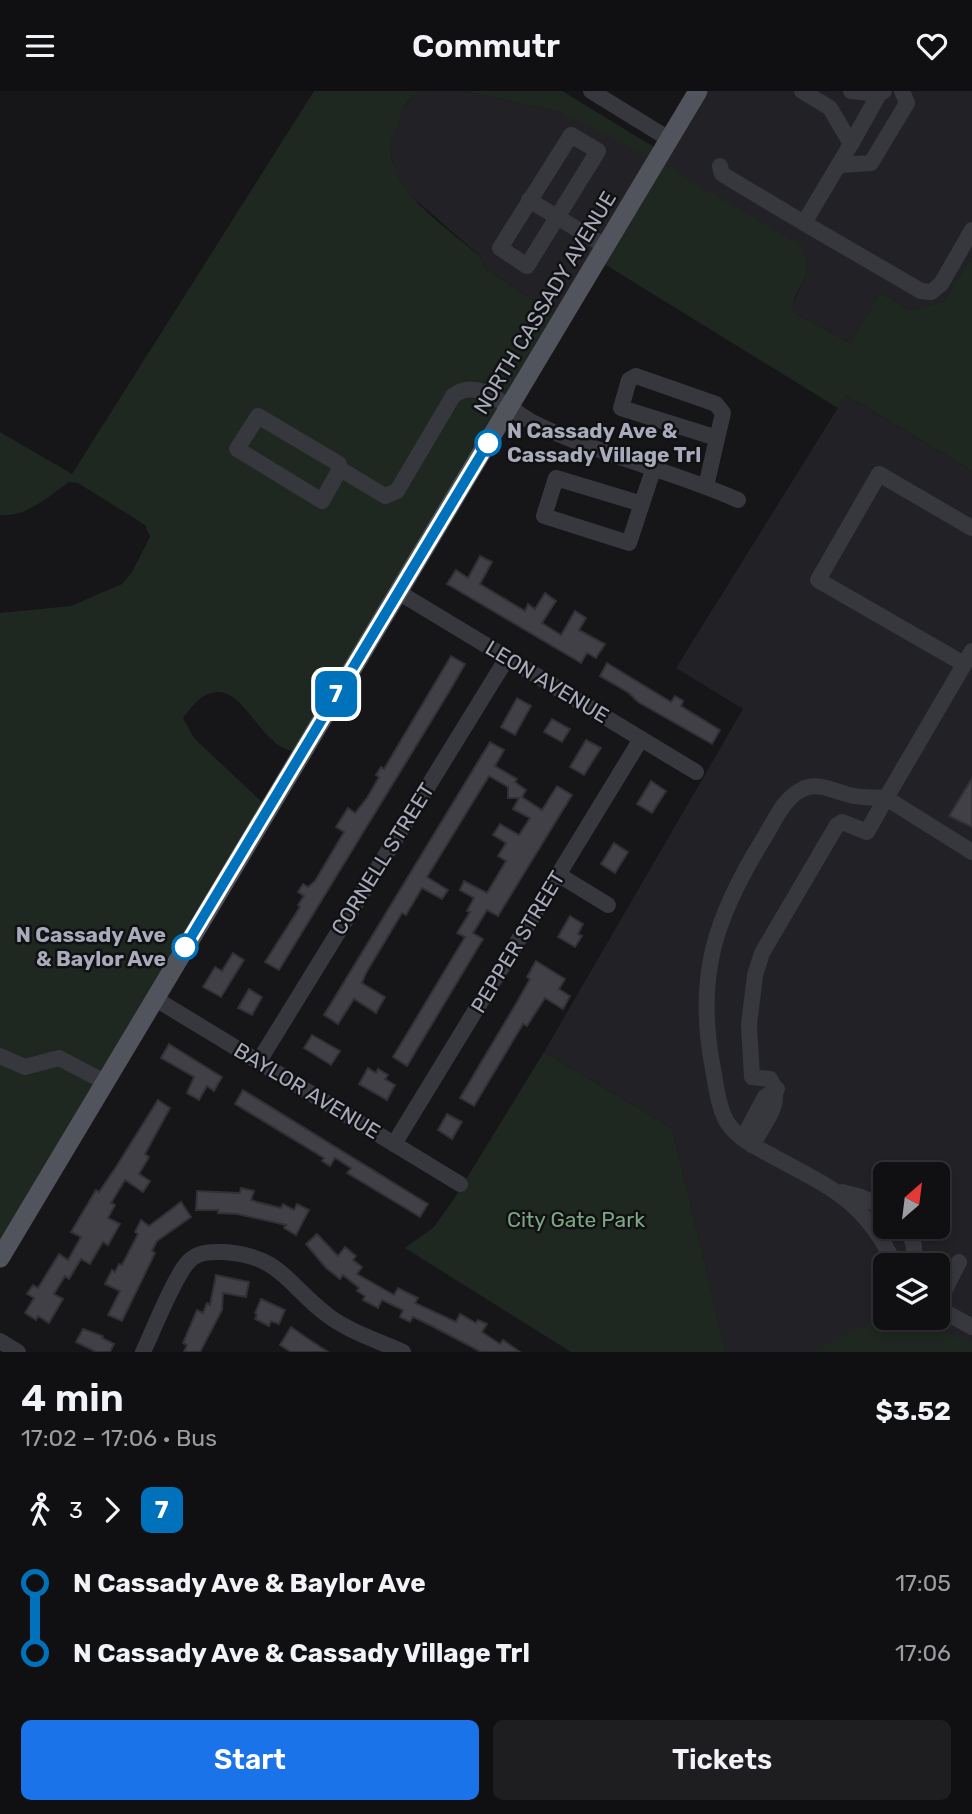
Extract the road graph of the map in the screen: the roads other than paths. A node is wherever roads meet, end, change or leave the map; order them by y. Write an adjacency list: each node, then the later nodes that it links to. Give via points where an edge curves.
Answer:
1 (591, 91): 7 (street)
2 (698, 91): 7 (main road, NORTH CASSADY AVENUE)
3 (802, 91): 8 (street, via 830,108)
4 (851, 91): 6 (street)
5 (902, 91): 9 (street, via 907,103 871,163)
6 (882, 93): 8 (street)
7 (669, 139): 15 (main road, NORTH CASSADY AVENUE)
8 (850, 144): 9 (street)
9 (839, 165): 13 (street)
10 (720, 166): 13 (street, via 722,174)
11 (529, 200): 12 (street); 12 (street, via 500,248 527,266); 12 (street, via 572,135 598,151)
12 (557, 217): 15 (street)
13 (804, 223): 14 (street, via 921,291 931,292 941,284)
14 (972, 230)
15 (605, 246): 16 (main road, NORTH CASSADY AVENUE)
16 (508, 409): 18 (street, via 579,443); 19 (street, via 484,391 460,390 397,491 385,496); 24 (main road, NORTH CASSADY AVENUE)
17 (717, 438): 17 (street, via 723,413 716,404 636,376 629,380 621,408); 20 (street)
18 (654, 467): 20 (street); 22 (street)
19 (340, 469): 19 (street, via 322,501 237,449 258,416 339,464)
20 (706, 486): 21 (street)
21 (738, 500)
22 (642, 504): 22 (street, via 556,478 544,516 629,543)
23 (972, 528): 26 (street, via 879,474 818,580)
24 (398, 592): 25 (street, LEON AVENUE); 33 (main road, NORTH CASSADY AVENUE)
25 (507, 658): 27 (street, LEON AVENUE); 35 (street, CORNELL STREET)
26 (968, 658): 29 (street)
27 (641, 739): 28 (street, LEON AVENUE); 31 (street, PEPPER STREET)
28 (696, 772)
29 (886, 798): 30 (street); 37 (street, via 867,832 842,822 837,825 762,953 749,1025 752,1077 770,1079 777,1089 765,1097); 37 (street, via 856,797 819,786 795,793 739,879 718,928 707,970 706,1035 727,1124)
30 (972, 852)
31 (559, 875): 32 (street); 38 (street, PEPPER STREET)
32 (608, 905)
33 (155, 998): 35 (street, BAYLOR AVENUE); 36 (main road, NORTH CASSADY AVENUE)
34 (0, 1056): 36 (street, via 24,1066 59,1058)
35 (259, 1061): 38 (street, BAYLOR AVENUE)
36 (105, 1082): 43 (main road, NORTH CASSADY AVENUE)
37 (747, 1142): 40 (street)
38 (394, 1144): 39 (street, BAYLOR AVENUE)
39 (460, 1184)
40 (838, 1191): 41 (street); 42 (street, via 873,1225)
41 (873, 1202)
42 (888, 1253)
43 (0, 1258)
44 (959, 1262): 45 (street)
45 (950, 1280)
46 (950, 1315): 47 (street)
47 (972, 1327)
48 (0, 1341): 49 (street)
49 (18, 1352)
50 (144, 1352): 51 (street, via 190,1261 206,1251 244,1254 271,1264 326,1314)
51 (403, 1352)

